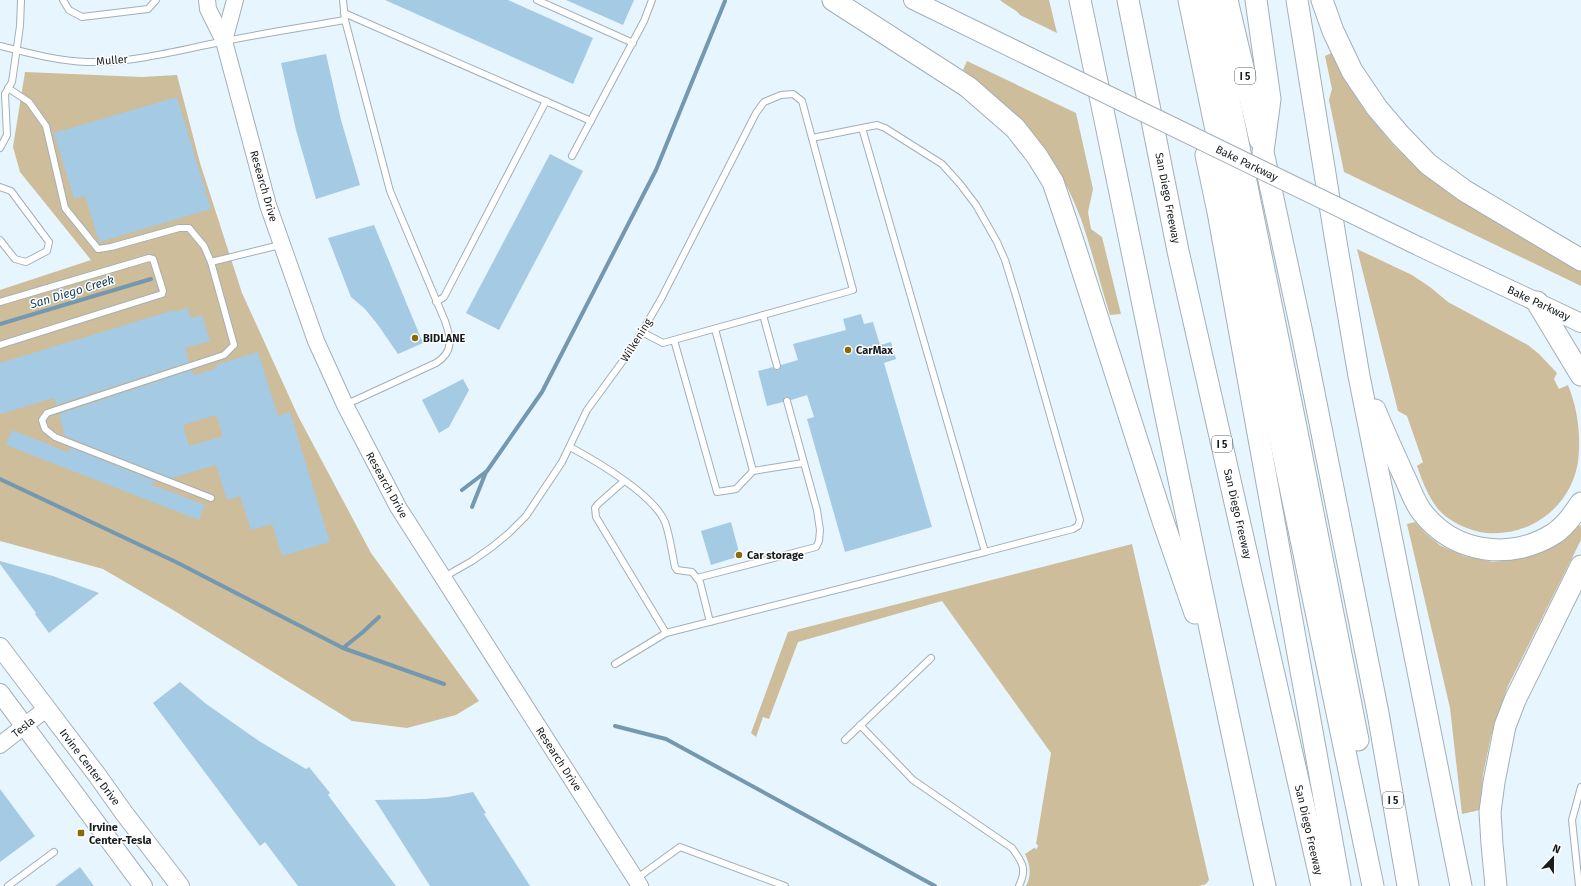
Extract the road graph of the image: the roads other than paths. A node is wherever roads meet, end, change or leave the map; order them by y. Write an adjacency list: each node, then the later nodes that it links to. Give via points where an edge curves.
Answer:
1 (21, 0): 25 (lane)
2 (63, 0): 3 (lane, via 69,10 82,17 148,9)
3 (156, 0)
4 (207, 0): 22 (main road, Research Drive, via 208,9)
5 (235, 0): 22 (main road)
6 (343, 0): 20 (lane)
7 (537, 0): 23 (lane)
8 (652, 0): 23 (lane)
9 (833, 0): 68 (highway, via 968,87 1015,128 1053,182 1162,518)
10 (913, 0): 41 (main road, Bake Parkway, bridge)
11 (1080, 0): 68 (highway)
12 (1128, 0): 84 (highway, San Diego Freeway / I 5, via 1178,251)
13 (1175, 0): 85 (highway, via 1218,212)
14 (1189, 0): 86 (highway)
15 (1209, 0): 87 (highway)
16 (1227, 0): 32 (highway, I 5)
17 (1256, 0): 32 (highway, via 1270,99)
18 (1297, 0): 50 (highway)
19 (1322, 0): 37 (highway, via 1352,71 1400,135 1428,164 1465,192)
20 (344, 13): 21 (lane); 27 (lane)
21 (345, 20): 22 (lane, Muller); 40 (lane, via 390,191)
22 (224, 41): 25 (lane, Muller, via 192,49 112,61 78,61); 36 (main road, Research Drive, via 268,205)
23 (633, 43): 28 (lane)
24 (0, 46): 25 (lane, Muller)
25 (16, 50): 26 (lane, via 12,82)
26 (4, 92): 31 (lane, via 7,135); 38 (lane, via 29,102 46,126 65,208 98,249 179,228 189,228 204,246)
27 (546, 101): 28 (lane); 40 (lane, via 444,297)
28 (591, 121): 33 (lane)
29 (862, 128): 30 (lane); 59 (lane); 59 (lane, via 877,125 885,128 942,164 976,205 997,242 1017,299 1080,520 1078,526 1073,529)
30 (812, 138): 42 (lane, via 853,290); 45 (lane, Wilkening, via 802,101 793,94 781,95 764,102)
31 (0, 148)
32 (1263, 152): 88 (highway, I 5, via 1378,713)
33 (572, 156)
34 (0, 187): 35 (lane, via 11,191 49,242 47,251 26,262 15,259)
35 (0, 240)
36 (282, 245): 38 (lane); 52 (main road, Research Drive, via 316,341)
37 (1581, 260)
38 (211, 262): 57 (lane, via 234,345 224,355 47,413 42,420 45,429 55,437)
39 (0, 302): 47 (lane, via 149,258 153,259 163,291 162,294)
40 (436, 302): 52 (lane, via 450,336 450,344 442,359)
41 (1537, 302): 43 (main road, Bake Parkway); 49 (highway)
42 (763, 315): 44 (lane); 48 (lane)
43 (1581, 323)
44 (715, 329): 46 (lane); 55 (lane)
45 (642, 332): 46 (lane, via 663,343); 53 (lane, Wilkening, via 588,410)
46 (674, 340): 55 (lane, via 717,492 736,489)
47 (0, 345)
48 (777, 366)
49 (1581, 375)
50 (1359, 376): 58 (highway, via 1421,511 1434,525 1455,540 1478,548 1499,551 1516,549 1555,533 1569,520); 89 (highway)
51 (787, 401): 54 (lane)
52 (345, 405): 61 (main road, Research Drive, via 398,507)
53 (570, 447): 56 (lane, via 604,466); 61 (lane, Wilkening, via 526,516 492,547)
54 (803, 463): 55 (lane); 62 (lane, via 817,510 820,530 818,545)
55 (753, 471)
56 (624, 481): 62 (lane, via 648,499 665,522 677,570 689,571); 64 (lane, via 598,504 595,508 596,517)
57 (211, 498)
58 (1581, 503)
59 (985, 552): 63 (lane)
60 (1581, 566): 90 (highway, via 1515,700 1505,726 1490,812)
61 (443, 577): 77 (main road, Research Drive)
62 (697, 578): 63 (lane)
63 (710, 622): 64 (lane)
64 (666, 633): 67 (lane)
65 (0, 647): 70 (main road, Irvine Center Drive)
66 (931, 658): 71 (lane)
67 (615, 664)
68 (1221, 685): 83 (highway)
69 (0, 694): 72 (main road)
70 (46, 709): 72 (main road, Tesla); 80 (main road, Irvine Center Drive)
71 (860, 725): 73 (lane); 82 (lane, via 913,780 1012,848 1024,869)
72 (24, 726): 74 (main road, Tesla); 79 (main road)
73 (845, 740)
74 (0, 745)
75 (1581, 787): 91 (lane, via 1572,820)
76 (54, 852): 78 (lane)
77 (638, 883): 81 (lane, via 680,847)
78 (8, 886)
79 (143, 886)
80 (180, 886)
81 (785, 886)
82 (1019, 886)
83 (1265, 886)
84 (1322, 886)
85 (1340, 886)
86 (1373, 886)
87 (1386, 886)
88 (1408, 886)
89 (1461, 886)
90 (1496, 886)
91 (1580, 886)

